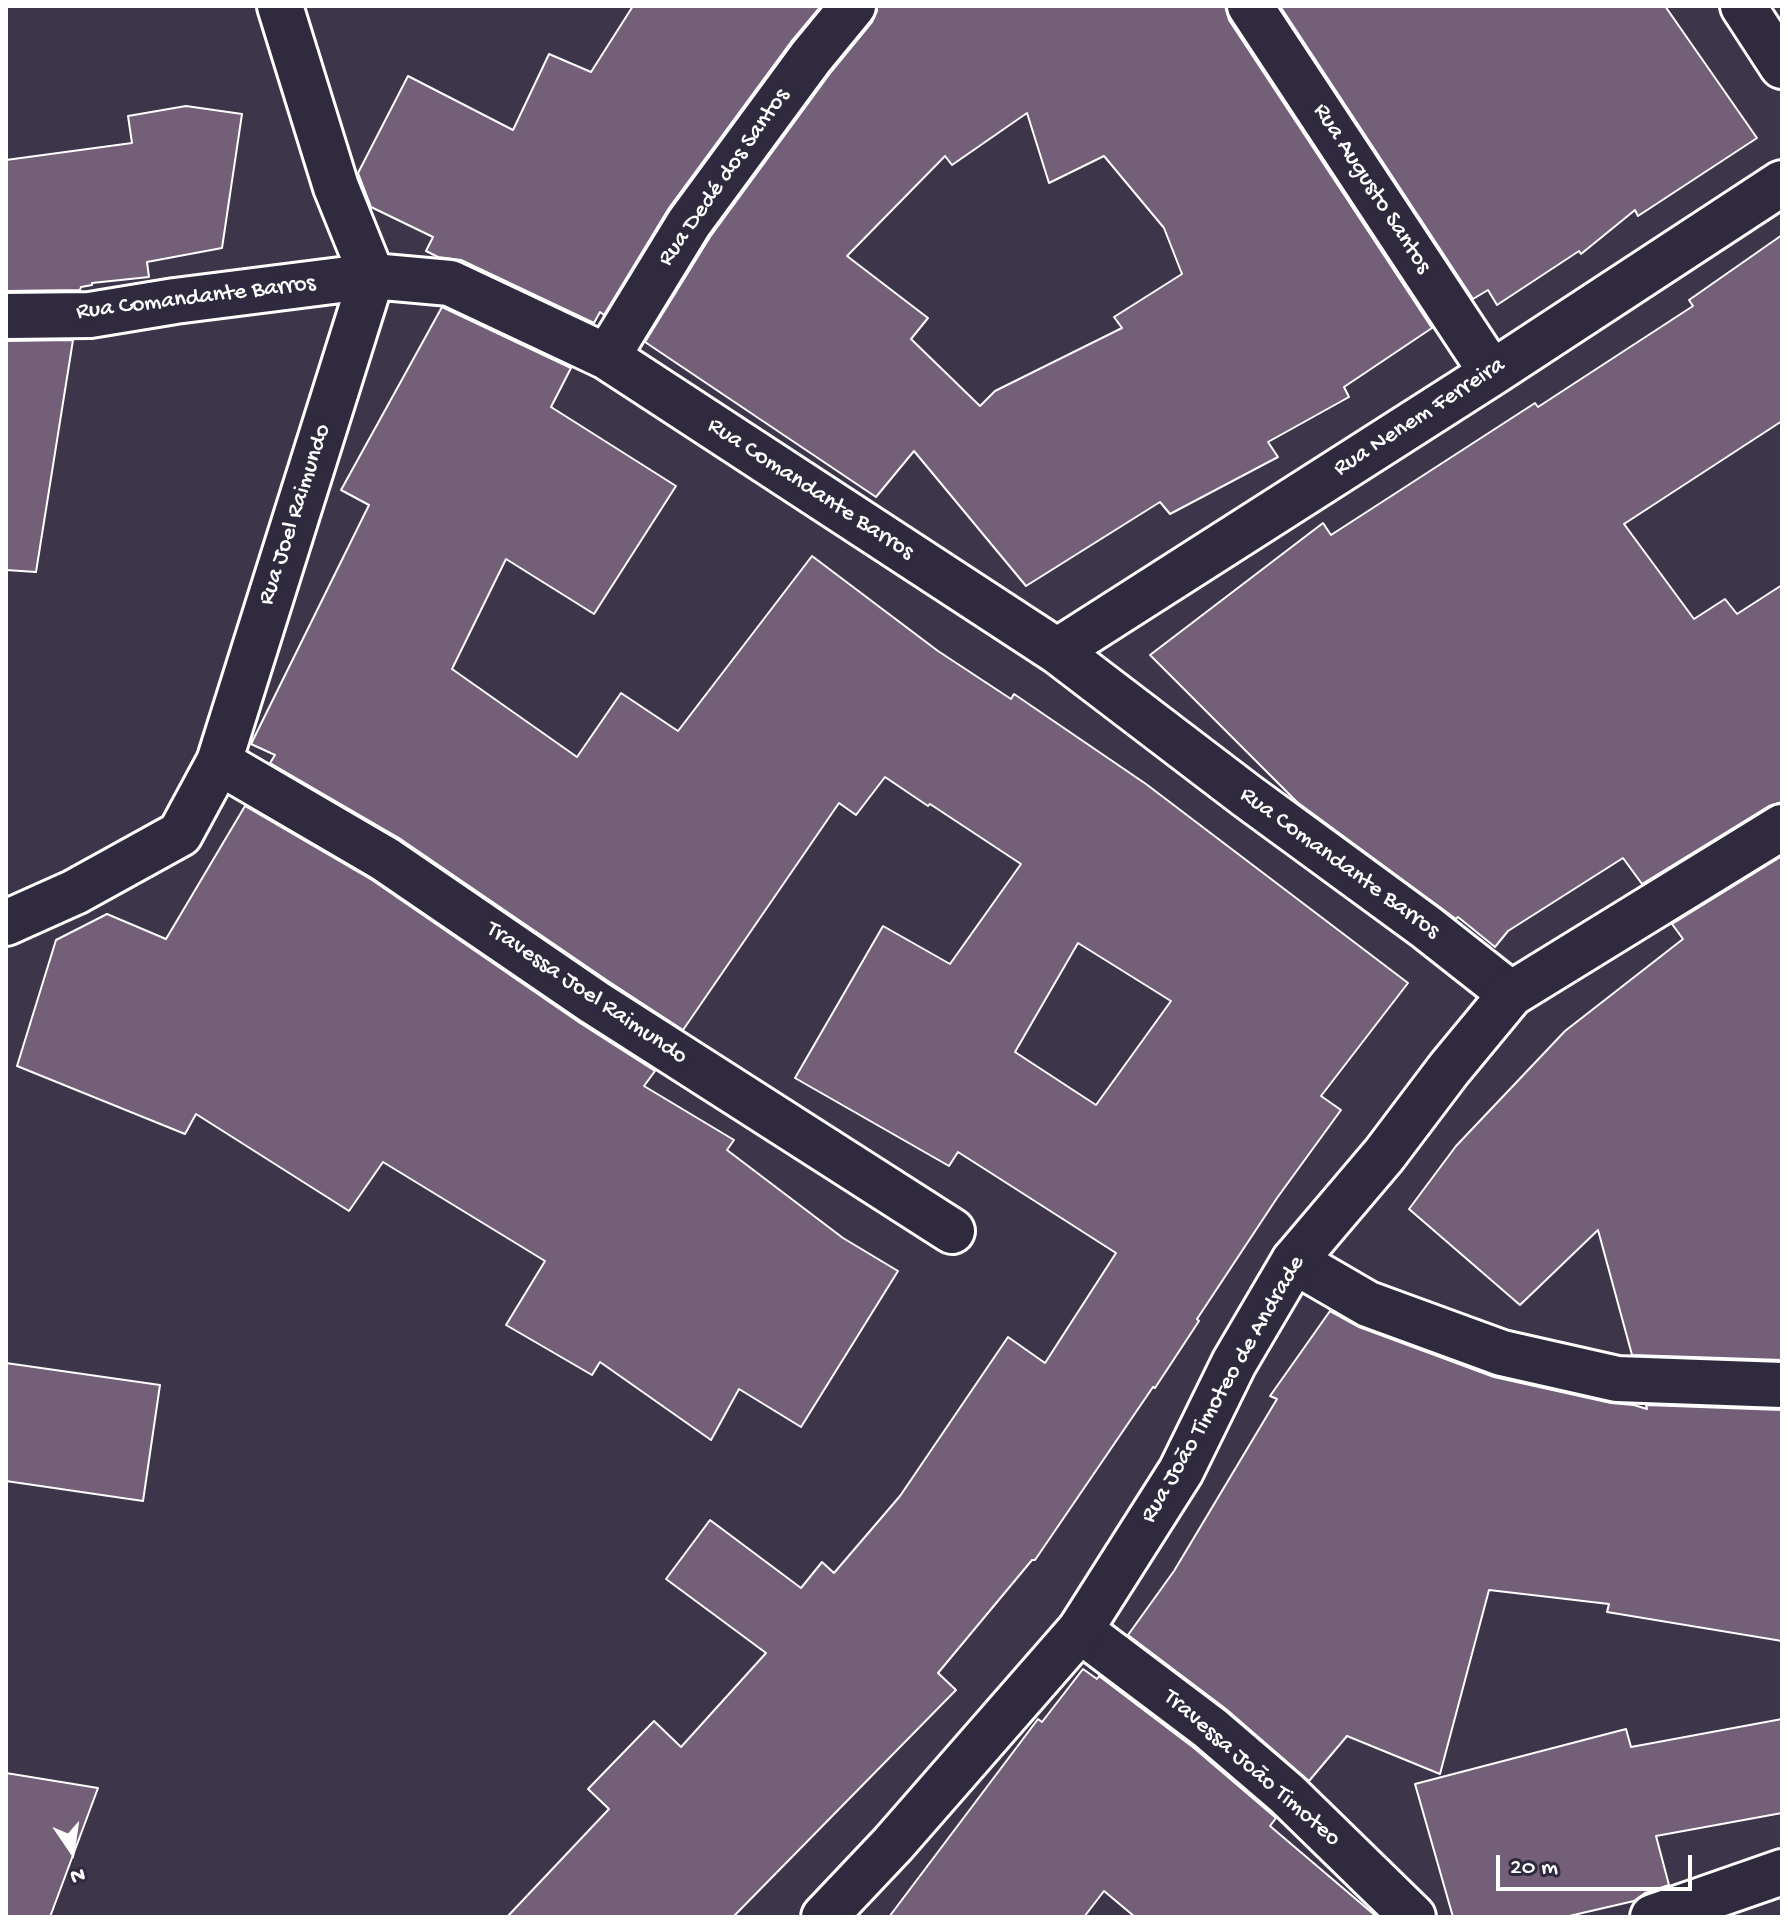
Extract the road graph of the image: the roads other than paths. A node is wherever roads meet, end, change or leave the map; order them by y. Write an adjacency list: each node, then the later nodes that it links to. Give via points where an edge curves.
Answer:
1 (280, 6): 7 (street, via 336,187)
2 (853, 6): 9 (street, Rua Dedé dos Santos, via 689,223)
3 (1250, 6): 10 (street, Rua Augusto Santos)
4 (1743, 6): 5 (street)
5 (1782, 66)
6 (1782, 183): 10 (street, Rua Nenem Ferreira)
7 (372, 276): 8 (street, Rua Comandante Barros, via 90,315); 9 (street, Rua Comandante Barros, via 450,283); 12 (street, Rua Joel Raimundo)
8 (6, 316)
9 (607, 357): 11 (street, Rua Comandante Barros)
10 (1492, 373): 11 (street, Rua Nenem Ferreira)
11 (1057, 651): 15 (street, Rua Comandante Barros)
12 (219, 762): 14 (street, Rua Joel Raimundo, via 180,834); 16 (street, Travessa Joel Raimundo, via 385,859 594,1002)
13 (1782, 827): 15 (street, Rua João Timoteo de Andrade)
14 (6, 923)
15 (1511, 994): 17 (street, Rua João Timoteo de Andrade)
16 (952, 1231)
17 (1294, 1261): 18 (street, via 1368,1304 1502,1353 1617,1379); 19 (street, Rua João Timoteo de Andrade, via 1234,1363 1181,1471)
18 (1782, 1385)
19 (1080, 1630): 21 (street, Rua João Timoteo de Andrade); 22 (street, Travessa João Timoteo, via 1287,1794)
20 (1782, 1872): 23 (street)
21 (824, 1917)
22 (1413, 1917)
23 (1653, 1917)

